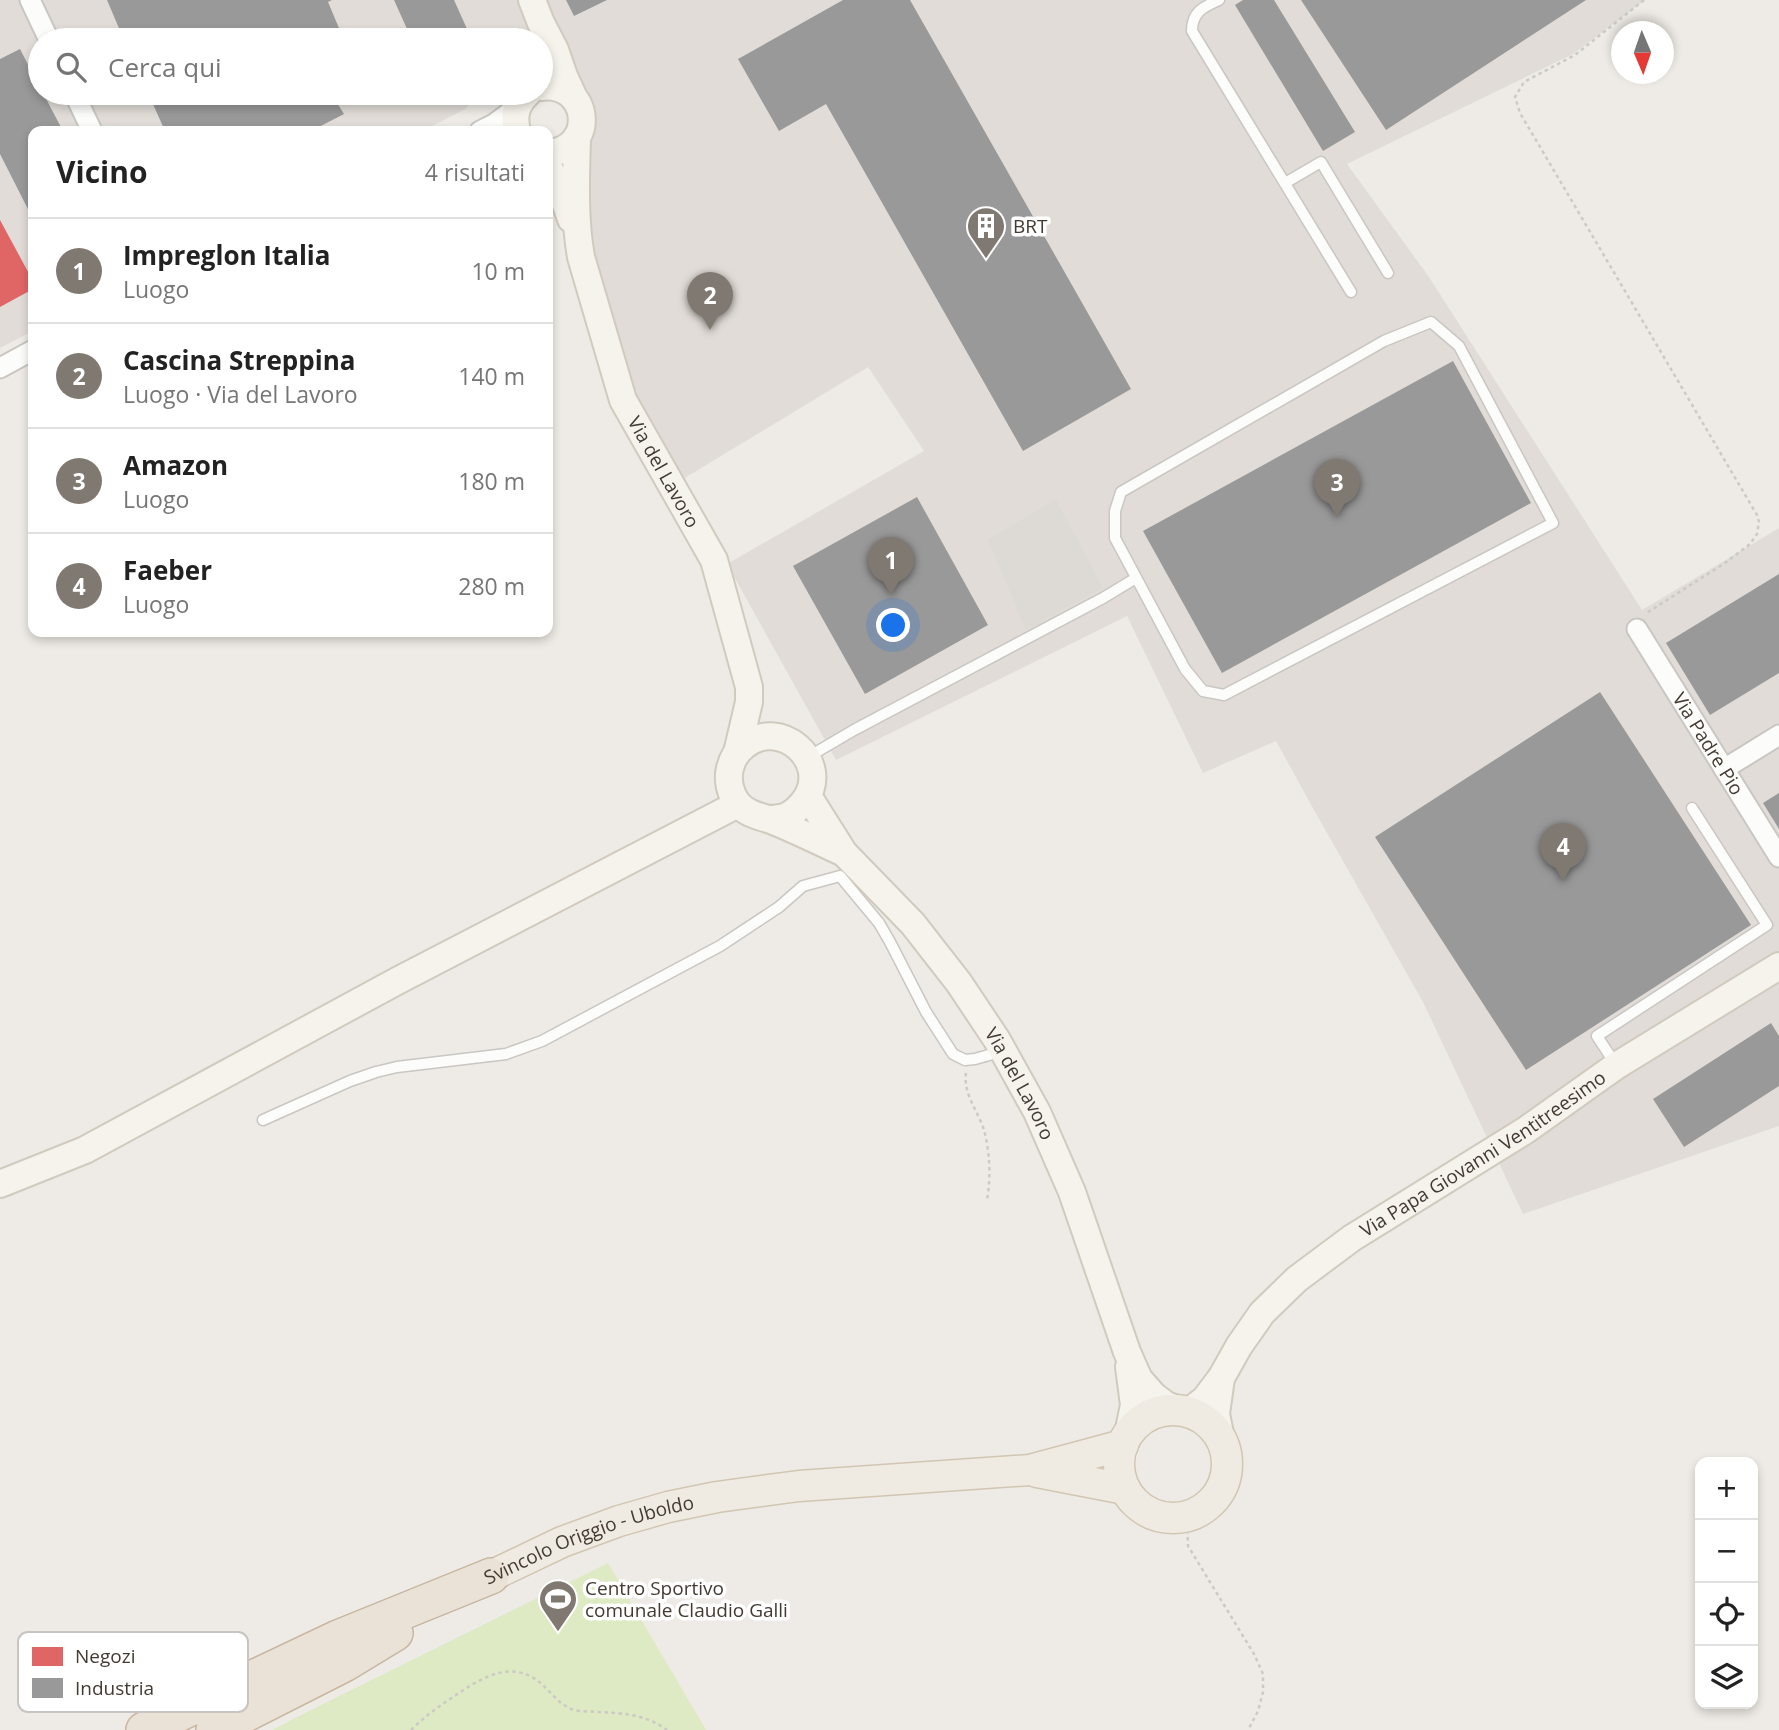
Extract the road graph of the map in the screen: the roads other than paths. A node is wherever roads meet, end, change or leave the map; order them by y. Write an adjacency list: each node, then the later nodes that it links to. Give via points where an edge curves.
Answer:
1 (30, 0): 4 (street)
2 (1219, 0): 16 (lane, via 1198,12 1192,31)
3 (536, 12): 5 (street, Via del Lavoro)
4 (43, 28)
5 (544, 28)
6 (553, 46): 8 (street, Via del Lavoro)
7 (553, 86): 8 (street)
8 (574, 98): 13 (street, Via del Lavoro, via 582,117)
9 (80, 105): 11 (street)
10 (521, 110): 12 (street)
11 (90, 126)
12 (490, 126)
13 (578, 137): 14 (street); 17 (street, Via del Lavoro)
14 (553, 152)
15 (553, 176): 17 (street, Via del Lavoro)
16 (1285, 183): 18 (lane, via 1321,162); 19 (lane)
17 (578, 241): 24 (street, Via del Lavoro, via 623,400 714,560 749,687)
18 (1388, 274)
19 (1351, 292)
20 (28, 353): 21 (street)
21 (0, 368)
22 (1136, 578): 22 (lane, via 1115,538 1121,492 1384,341 1431,321 1459,346 1553,523 1224,695 1203,691 1185,669); 28 (lane)
23 (1637, 629): 29 (street, Via Padre Pio)
24 (749, 702): 26 (street, Via del Lavoro); 27 (street, Via del Lavoro)
25 (1779, 735): 29 (street)
26 (772, 736): 27 (street, via 758,738); 28 (street, Via del Lavoro, via 785,738)
27 (737, 753): 31 (street, Via del Lavoro, via 729,775)
28 (807, 757): 30 (street, via 812,772)
29 (1724, 769): 34 (street, Via Padre Pio)
30 (808, 796): 33 (street, via 785,817); 35 (street, Via del Lavoro)
31 (738, 804): 33 (street, Via del Lavoro, via 753,816); 40 (street, via 85,1150)
32 (1692, 808): 38 (lane, via 1767,925 1597,1035)
33 (769, 819): 35 (street, Via del Lavoro)
34 (1779, 858)
35 (845, 863): 37 (street, Via del Lavoro, via 913,925 960,984); 37 (lane, via 947,1047 965,1060); 39 (lane, via 803,886 720,946 542,1041 506,1054 376,1072)
36 (1779, 966): 38 (street, Via Papa Giovanni Ventitreesimo)
37 (1004, 1051): 41 (street, Via del Lavoro, via 1072,1192)
38 (1616, 1066): 42 (street, Via Papa Giovanni Ventitreesimo, via 1526,1130 1352,1238 1297,1279 1262,1313)
39 (263, 1120)
40 (0, 1184)
41 (1127, 1352): 43 (street, Via del Lavoro, via 1147,1390); 44 (street, Via del Lavoro, via 1133,1405)
42 (1221, 1378): 43 (street, Via Papa Giovanni Ventitreesimo, via 1205,1399); 45 (street, Via Papa Giovanni Ventitreesimo, via 1216,1414)
43 (1184, 1412): 44 (main road, via 1146,1418); 45 (main road, via 1205,1421)
44 (1125, 1440): 46 (main road, Svincolo Origgio - Uboldo); 47 (main road, via 1119,1463)
45 (1221, 1440): 47 (main road, via 1227,1460 1224,1481 1206,1507 1187,1516 1155,1515)
46 (1030, 1470): 47 (main road, Svincolo Origgio - Uboldo); 48 (main road, Svincolo Origgio - Uboldo, via 799,1486 717,1497 619,1521)
47 (1125, 1489)
48 (491, 1576): 49 (highway, via 338,1638); 50 (main road, Svincolo Origgio - Uboldo); 55 (highway, via 344,1664)
49 (248, 1681)
50 (248, 1698)
51 (182, 1712): 53 (highway)
52 (220, 1712): 54 (main road, Svincolo Origgio - Uboldo)
53 (144, 1730)
54 (184, 1730)
55 (214, 1730)

